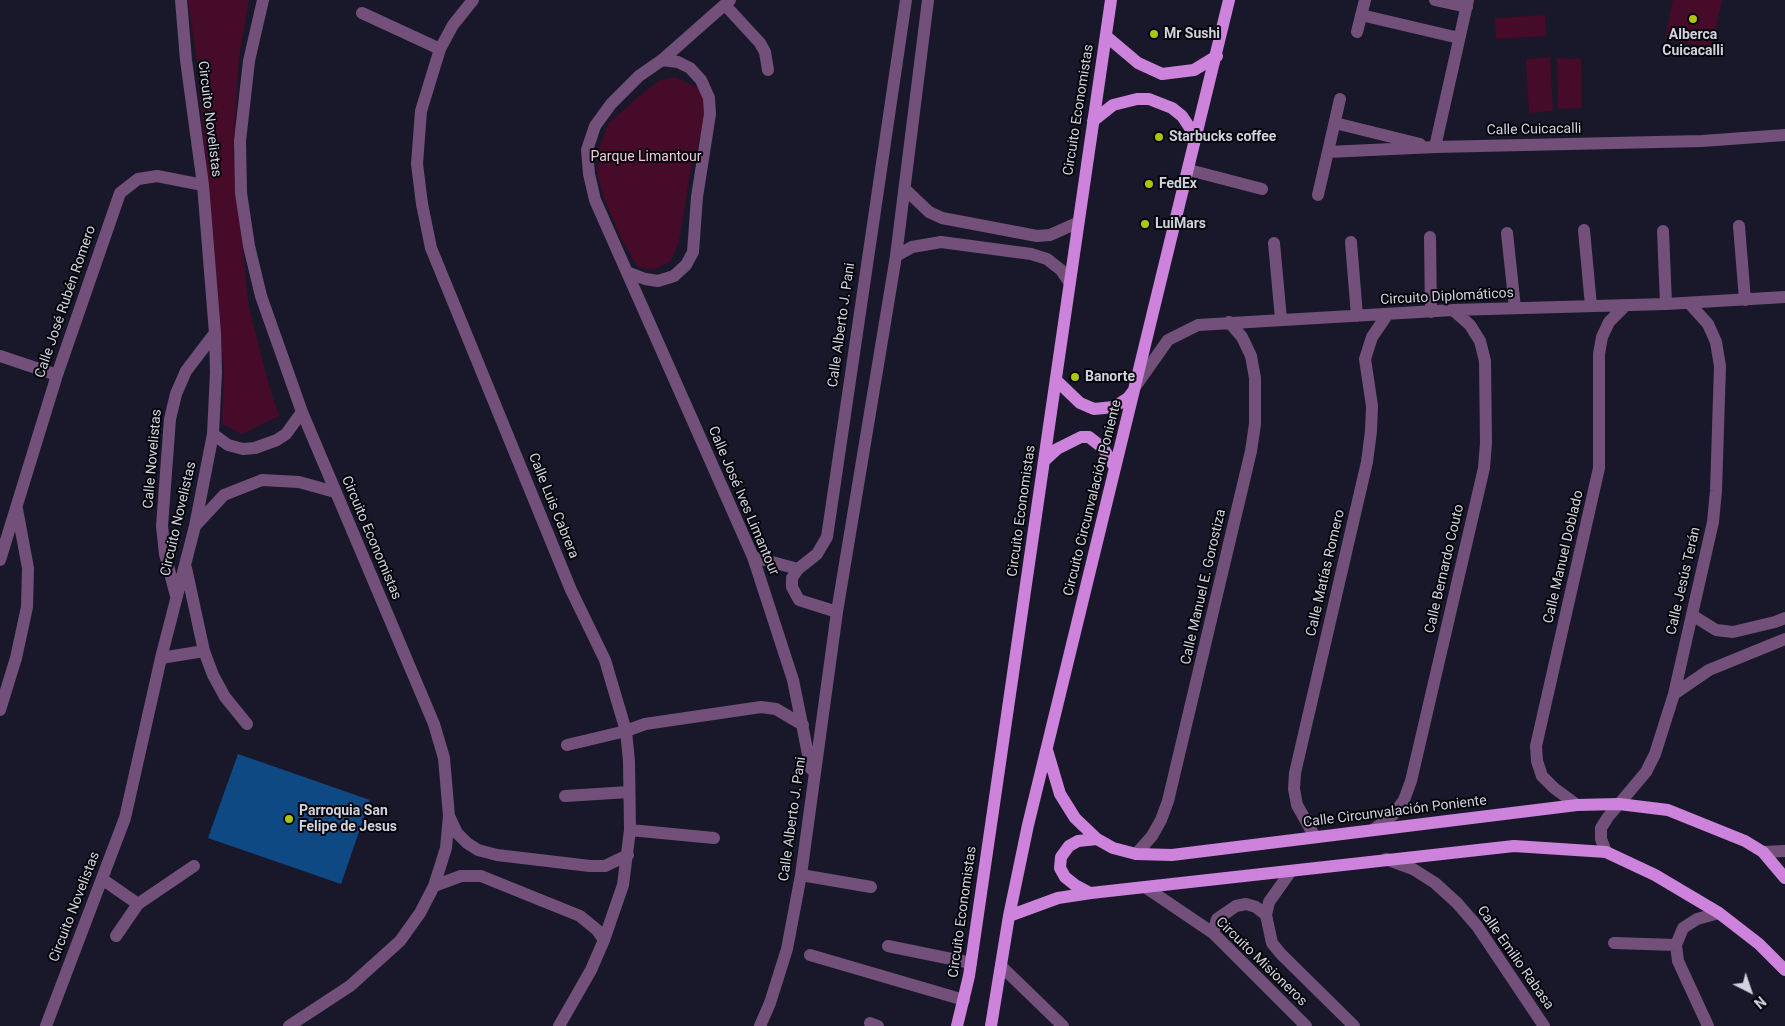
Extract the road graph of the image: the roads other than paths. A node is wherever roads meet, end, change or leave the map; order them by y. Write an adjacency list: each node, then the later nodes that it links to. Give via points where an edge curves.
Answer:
1 (181, 0): 29 (street, Circuito Novelistas)
2 (263, 0): 62 (street, Circuito Economistas, via 248,70 240,140 241,193 259,288)
3 (473, 0): 17 (street, Calle Luis Cabrera, via 453,25)
4 (906, 0): 72 (street, Calle Alberto J. Pani, via 827,537 817,554)
5 (928, 0): 31 (street, Calle Alberto J. Pani)
6 (1110, 0): 15 (main road, Circuito Economistas)
7 (1230, 0): 18 (main road, Circuito Circunvalación Poniente)
8 (1365, 0): 13 (street)
9 (1435, 0): 11 (street)
10 (728, 2): 19 (street, Calle José Ives Limantour); 20 (street, via 760,43)
11 (1468, 4): 16 (street)
12 (362, 13): 17 (street)
13 (1361, 15): 14 (street); 16 (street)
14 (1357, 32)
15 (1106, 36): 18 (main road, via 1138,63 1162,74 1194,70); 22 (main road, Circuito Economistas)
16 (1459, 38): 26 (street)
17 (440, 49): 84 (street, Calle Luis Cabrera, via 422,111 418,138 417,164 431,248 571,590 605,660)
18 (1217, 56): 25 (main road, Circuito Circunvalación Poniente)
19 (662, 60): 42 (street, Calle José Ives Limantour, via 639,76 611,104 595,126 586,150 595,200); 42 (street, via 690,68 709,98 710,114 697,197 693,252 686,265 674,276 658,281)
20 (768, 70)
21 (1340, 99): 23 (street)
22 (1093, 121): 25 (main road, via 1113,105 1149,99 1172,108 1182,116); 33 (main road, Circuito Economistas)
23 (1335, 123): 26 (street); 27 (street)
24 (1785, 135): 26 (street, Calle Cuicacalli, via 1702,141)
25 (1196, 137): 28 (main road, Circuito Circunvalación Poniente)
26 (1435, 147): 27 (street)
27 (1328, 152): 32 (street)
28 (1189, 170): 30 (street); 61 (main road, Circuito Circunvalación Poniente)
29 (203, 186): 57 (street, Circuito Novelistas); 59 (street, Calle José Rubén Romero, via 158,176 138,179 120,193)
30 (1262, 189)
31 (906, 190): 33 (street, via 929,212 942,218 1037,236 1050,235); 41 (street, Calle Alberto J. Pani)
32 (1318, 195)
33 (1077, 223): 43 (main road, Circuito Economistas)
34 (1739, 226): 45 (street)
35 (1584, 230): 49 (street)
36 (1663, 231): 47 (street)
37 (1507, 233): 50 (street)
38 (1430, 237): 52 (street)
39 (1351, 242): 54 (street)
40 (1274, 243): 55 (street)
41 (896, 256): 43 (street, via 912,247 941,242 1031,254 1048,259 1061,270); 74 (street, Calle Alberto J. Pani)
42 (627, 272): 69 (street, Calle José Ives Limantour)
43 (1068, 282): 60 (main road, Circuito Economistas)
44 (1785, 297): 45 (street, Circuito Diplomáticos)
45 (1745, 300): 46 (street, Circuito Diplomáticos)
46 (1689, 303): 47 (street, Circuito Diplomáticos); 75 (street, Calle Jesús Terán, via 1708,324 1716,342 1720,366 1713,522)
47 (1666, 304): 48 (street, Circuito Diplomáticos)
48 (1626, 305): 49 (street, Circuito Diplomáticos); 91 (street, Calle Manuel Doblado, via 1609,322 1602,336 1599,354 1599,468 1536,746 1542,776)
49 (1591, 306): 50 (street, Circuito Diplomáticos)
50 (1515, 308): 51 (street, Circuito Diplomáticos)
51 (1453, 310): 52 (street, Circuito Diplomáticos); 93 (street, Calle Bernardo Couto, via 1470,325 1480,341 1485,361 1484,468 1411,781 1404,800 1393,815)
52 (1431, 312): 53 (street, Circuito Diplomáticos)
53 (1388, 315): 54 (street, Circuito Diplomáticos); 95 (street, Calle Matías Romero, via 1372,337 1365,359 1372,406 1366,462 1296,773 1297,805)
54 (1357, 316): 55 (street, Circuito Diplomáticos)
55 (1281, 319): 56 (street, Circuito Diplomáticos)
56 (1229, 322): 61 (street, Circuito Diplomáticos, via 1198,325 1168,340); 101 (street, Calle Manuel E. Gorostiza, via 1251,356 1255,378 1255,424 1251,451 1168,801 1162,820)
57 (214, 333): 63 (street, Circuito Novelistas); 73 (street, Calle Novelistas, via 186,371 170,419 162,526 165,554)
58 (0, 356): 59 (street)
59 (57, 375): 67 (street, Calle José Rubén Romero)
60 (1056, 380): 61 (main road, via 1087,407 1100,410 1121,403); 64 (main road, Circuito Economistas)
61 (1137, 384): 65 (main road, Circuito Circunvalación Poniente)
62 (302, 412): 63 (street, via 286,434 255,448 228,445); 66 (street, Circuito Economistas)
63 (213, 434): 68 (street, Circuito Novelistas)
64 (1045, 460): 65 (main road, via 1057,449 1081,437 1103,448); 124 (main road, Circuito Economistas)
65 (1114, 466): 86 (main road, Circuito Circunvalación Poniente)
66 (335, 492): 68 (street, via 299,482 262,480 224,494); 92 (street, Circuito Economistas, via 434,724 444,758)
67 (16, 506): 70 (street, Calle José Rubén Romero); 81 (street, Calle José Rubén Romero, via 28,568 27,607)
68 (195, 526): 71 (street, Circuito Novelistas)
69 (753, 557): 72 (street); 83 (street, Calle José Ives Limantour, via 793,680)
70 (0, 560)
71 (186, 566): 73 (street, Circuito Novelistas); 78 (street)
72 (798, 569): 74 (street, via 792,578 792,587 800,600)
73 (177, 597): 79 (street, Circuito Novelistas)
74 (837, 612): 87 (street, Calle Alberto J. Pani)
75 (1692, 615): 76 (street, via 1716,630 1733,632); 80 (street, Calle Jesús Terán)
76 (1785, 618)
77 (1785, 639): 80 (street, via 1709,670)
78 (204, 651): 79 (street); 82 (street, via 225,697)
79 (161, 658): 108 (street, Circuito Novelistas, via 125,818)
80 (1674, 694): 90 (street, Calle Jesús Terán, via 1652,760)
81 (0, 710)
82 (247, 724)
83 (803, 725): 84 (street, via 776,709 761,707 645,724); 87 (street, Calle José Ives Limantour)
84 (626, 731): 85 (street); 88 (street, Calle Luis Cabrera)
85 (567, 745)
86 (1047, 748): 97 (main road, Calle Circunvalación Poniente, via 1060,794 1075,818); 116 (main road, Circuito Circunvalación Poniente)
87 (813, 779): 106 (street, Calle Alberto J. Pani)
88 (630, 792): 89 (street); 94 (street, Calle Luis Cabrera)
89 (565, 796)
90 (1619, 804): 91 (main road, Calle Circunvalación Poniente); 99 (street, Calle Jesús Terán, via 1601,828); 100 (main road, Calle Circunvalación Poniente, via 1684,815)
91 (1577, 805): 93 (main road, Calle Circunvalación Poniente)
92 (449, 816): 102 (street, via 457,833 467,843 478,850 498,855 605,866); 109 (street, Circuito Economistas, via 446,848)
93 (1374, 829): 95 (main road, Calle Circunvalación Poniente)
94 (630, 830): 96 (street); 102 (street, Calle Luis Cabrera)
95 (1314, 837): 101 (main road, Calle Circunvalación Poniente, via 1172,855)
96 (714, 838)
97 (1097, 839): 101 (main road, Calle Circunvalación Poniente); 112 (main road, via 1078,841 1068,846 1061,857 1060,868 1065,877)
98 (1785, 851): 100 (street)
99 (1606, 852): 103 (main road, via 1514,846); 114 (main road)
100 (1763, 852): 107 (main road, Calle Circunvalación Poniente)
101 (1136, 854)
102 (628, 855): 119 (street, Calle Luis Cabrera)
103 (1386, 859): 105 (main road); 137 (street, Calle Emilio Rabasa, via 1436,883 1457,903 1477,926)
104 (194, 866): 113 (street)
105 (1291, 871): 111 (main road); 115 (street, via 1273,895)
106 (801, 875): 110 (street); 131 (street, Calle Alberto J. Pani, via 787,949)
107 (1785, 878)
108 (102, 879): 113 (street); 128 (street, Circuito Novelistas)
109 (434, 886): 119 (street, via 461,876 481,876 580,916); 129 (street, Circuito Economistas, via 420,913 387,954 350,986)
110 (871, 887)
111 (1145, 887): 112 (main road); 117 (street, Circuito Misioneros)
112 (1091, 893): 116 (main road, via 1058,898)
113 (138, 904): 118 (street)
114 (1719, 913): 121 (street, via 1697,919 1683,928); 126 (main road, via 1759,944)
115 (1266, 915): 117 (street, via 1256,907 1236,906 1217,920); 136 (street, via 1272,943 1280,954)
116 (1009, 916): 125 (main road)
117 (1213, 934): 135 (street, Circuito Misioneros)
118 (116, 936)
119 (604, 940): 130 (street, Calle Luis Cabrera)
120 (1614, 943): 121 (street)
121 (1676, 945): 138 (street, via 1678,961)
122 (888, 946): 124 (street)
123 (810, 955): 127 (street)
124 (971, 963): 127 (main road, Circuito Economistas)
125 (1001, 966): 133 (main road); 134 (street)
126 (1785, 970)
127 (964, 1000): 132 (main road, Circuito Economistas)
128 (46, 1026)
129 (289, 1026)
130 (559, 1026)
131 (760, 1026)
132 (957, 1026)
133 (991, 1026)
134 (1064, 1026)
135 (1306, 1026)
136 (1354, 1026)
137 (1544, 1026)
138 (1708, 1026)

